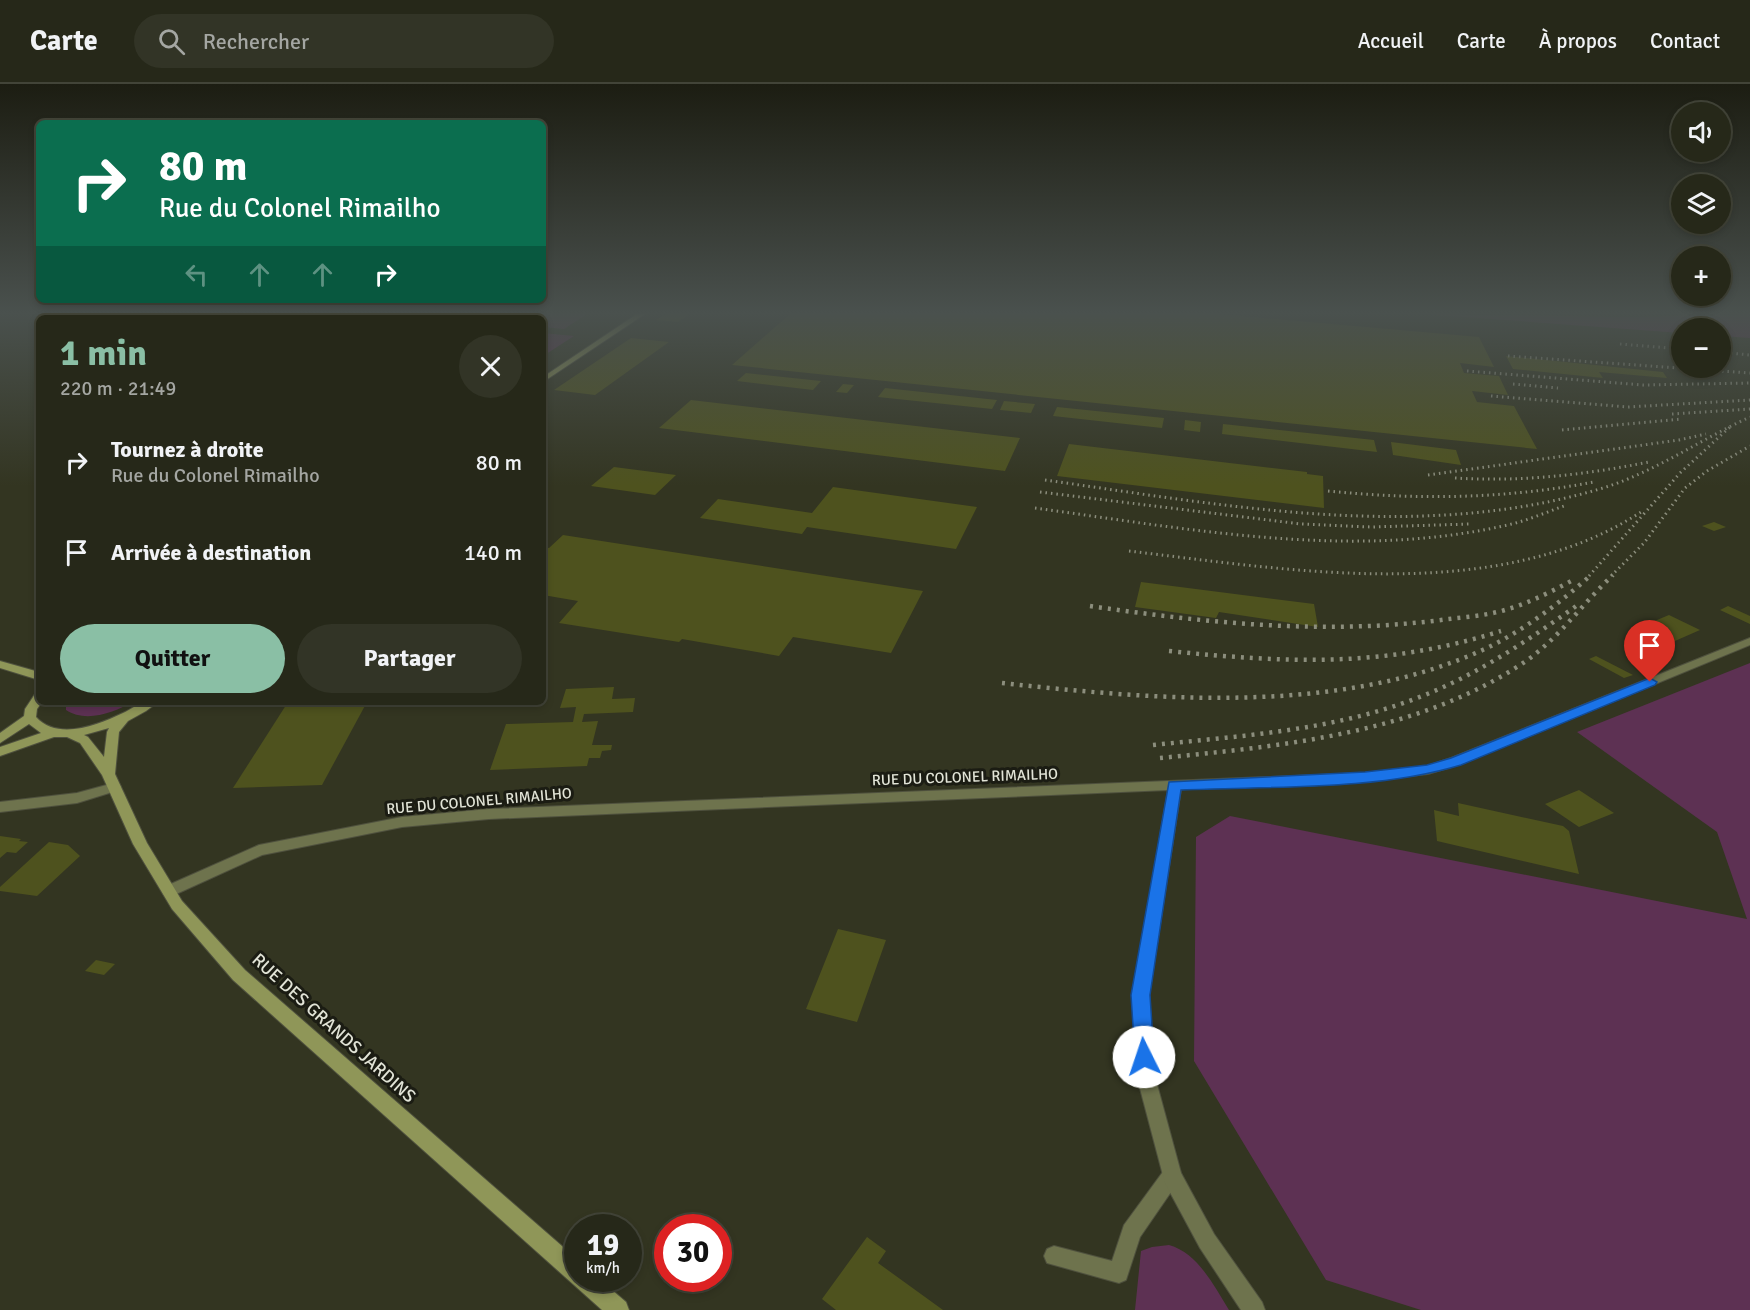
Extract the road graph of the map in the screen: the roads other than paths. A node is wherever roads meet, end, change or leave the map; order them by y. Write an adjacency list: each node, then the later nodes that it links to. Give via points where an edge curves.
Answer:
1 (1750, 642): 12 (street, RUE DU COLONEL RIMAILHO, via 1428,770 1365,777)
2 (0, 664): 3 (main road)
3 (36, 675)
4 (36, 702): 6 (main road)
5 (147, 705): 7 (main road)
6 (30, 718): 8 (main road, via 40,729); 9 (main road)
7 (123, 719): 8 (main road, via 96,728); 11 (main road, via 113,732 109,759)
8 (62, 732): 10 (main road); 11 (main road, via 84,740)
9 (0, 739)
10 (0, 752)
11 (112, 781): 13 (street, via 77,798); 14 (main road, RUE DES GRANDS JARDINS, via 140,844)
12 (1175, 785): 14 (street, RUE DU COLONEL RIMAILHO, via 618,807 402,822 259,850); 15 (street, via 1140,995 1146,1077)
13 (0, 807)
14 (169, 891): 17 (main road, RUE DES GRANDS JARDINS, via 239,975)
15 (1172, 1176): 16 (street, via 1131,1232 1119,1273); 20 (street, via 1207,1241)
16 (1054, 1256)
17 (564, 1262)
18 (598, 1292): 19 (main road)
19 (618, 1310)
20 (1254, 1310)

